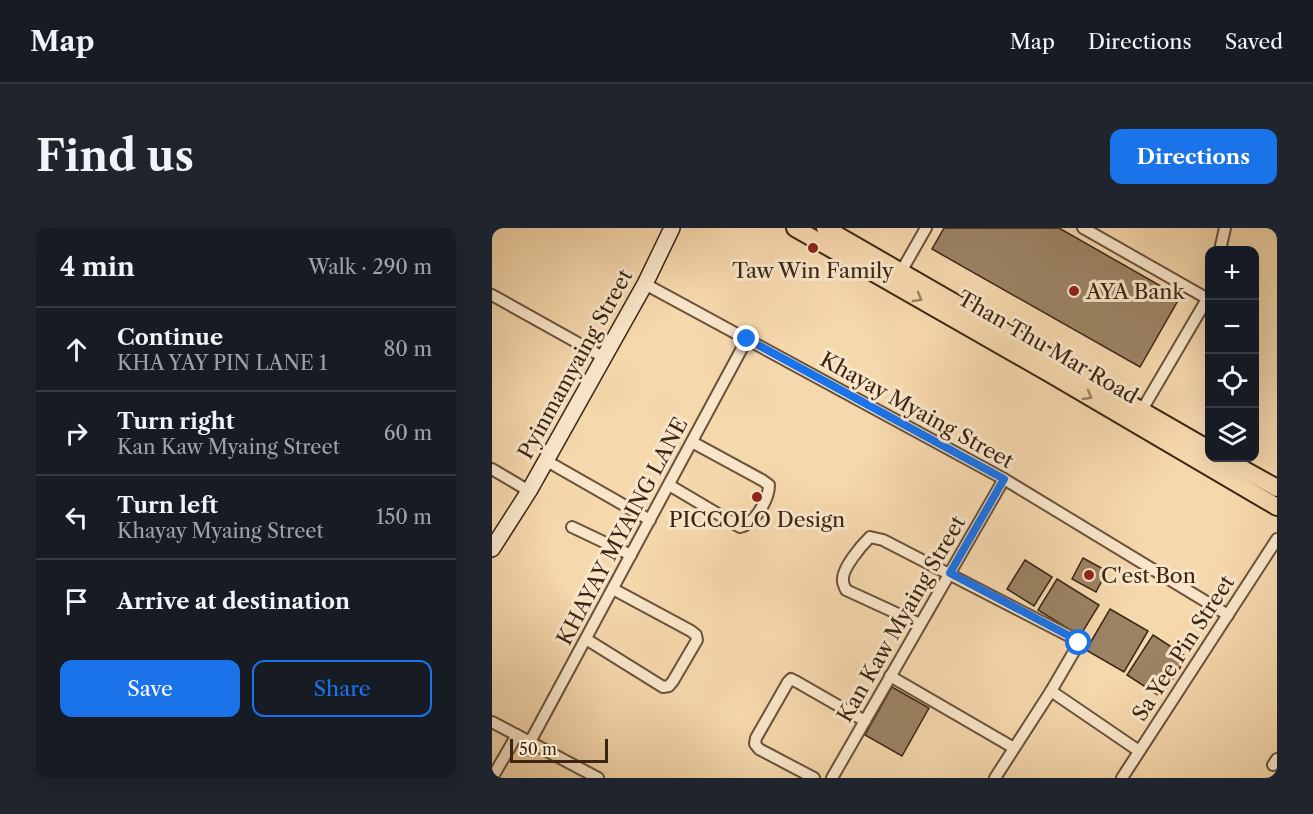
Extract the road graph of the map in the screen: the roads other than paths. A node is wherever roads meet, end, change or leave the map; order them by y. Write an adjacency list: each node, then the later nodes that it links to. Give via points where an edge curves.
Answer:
1 (672, 228): 9 (street, Pyinmamyaing Street)
2 (795, 228): 8 (main road, Than Thu Mar Road)
3 (825, 228): 8 (main road, Than Thu Mar Road)
4 (926, 228): 8 (street)
5 (1083, 228): 10 (street)
6 (1225, 228): 7 (street)
7 (1221, 246)
8 (898, 278): 15 (main road, Than Thu Mar Road)
9 (645, 284): 13 (street, Khayay Myaing Street); 14 (street, Pyinmamyaing Street)
10 (1205, 294)
11 (492, 295): 14 (street)
12 (1207, 300): 15 (street)
13 (747, 339): 16 (street, KHAYAY MYAING LANE); 21 (street, Khayay Myaing Street)
14 (603, 357): 18 (street, Pyinmamyaing Street)
15 (1137, 417): 17 (main road, Than Thu Mar Road); 25 (main road, Than Thu Mar Road)
16 (692, 442): 22 (street, KHAYAY MYAING LANE); 22 (street, via 769,484 769,493 753,520 740,527)
17 (1205, 448)
18 (546, 460): 24 (street, Pyinmamyaing Street); 26 (street)
19 (1230, 462): 23 (main road)
20 (492, 469): 24 (street)
21 (1004, 479): 31 (street, Kan Kaw Myaing Street); 33 (street, Khayay Myaing Street)
22 (669, 485): 26 (street, KHAYAY MYAING LANE)
23 (1277, 488)
24 (529, 491): 29 (street, Pyinmamyaing Street)
25 (1277, 507)
26 (650, 520): 30 (street, KHAYAY MYAING LANE)
27 (572, 527): 30 (street)
28 (1277, 539): 33 (street, Sa Yee Pin Street)
29 (492, 549)
30 (631, 555): 32 (street, KHAYAY MYAING LANE)
31 (950, 573): 34 (street, Kan Kaw Myaing Street); 34 (street, via 870,537 844,573 846,590); 37 (street, via 1077,640 1079,643)
32 (613, 589): 35 (street, KHAYAY MYAING LANE); 35 (street, via 691,631 697,640 673,681 663,687)
33 (1228, 615): 43 (street, Sa Yee Pin Street)
34 (920, 624): 36 (street, Kan Kaw Myaing Street)
35 (586, 639): 41 (street, KHAYAY MYAING LANE)
36 (890, 676): 38 (street, Kan Kaw Myaing Street); 42 (street)
37 (1051, 691): 42 (street); 43 (street)
38 (865, 721): 48 (street, via 797,681 788,682 755,744); 49 (street, Kan Kaw Myaing Street)
39 (492, 722): 40 (street)
40 (517, 735): 41 (street); 46 (street)
41 (530, 742): 47 (street)
42 (1014, 748): 44 (street)
43 (1139, 751): 45 (street, Sa Yee Pin Street)
44 (998, 777)
45 (1124, 777)
46 (492, 778)
47 (598, 778)
48 (814, 778)
49 (832, 778)

